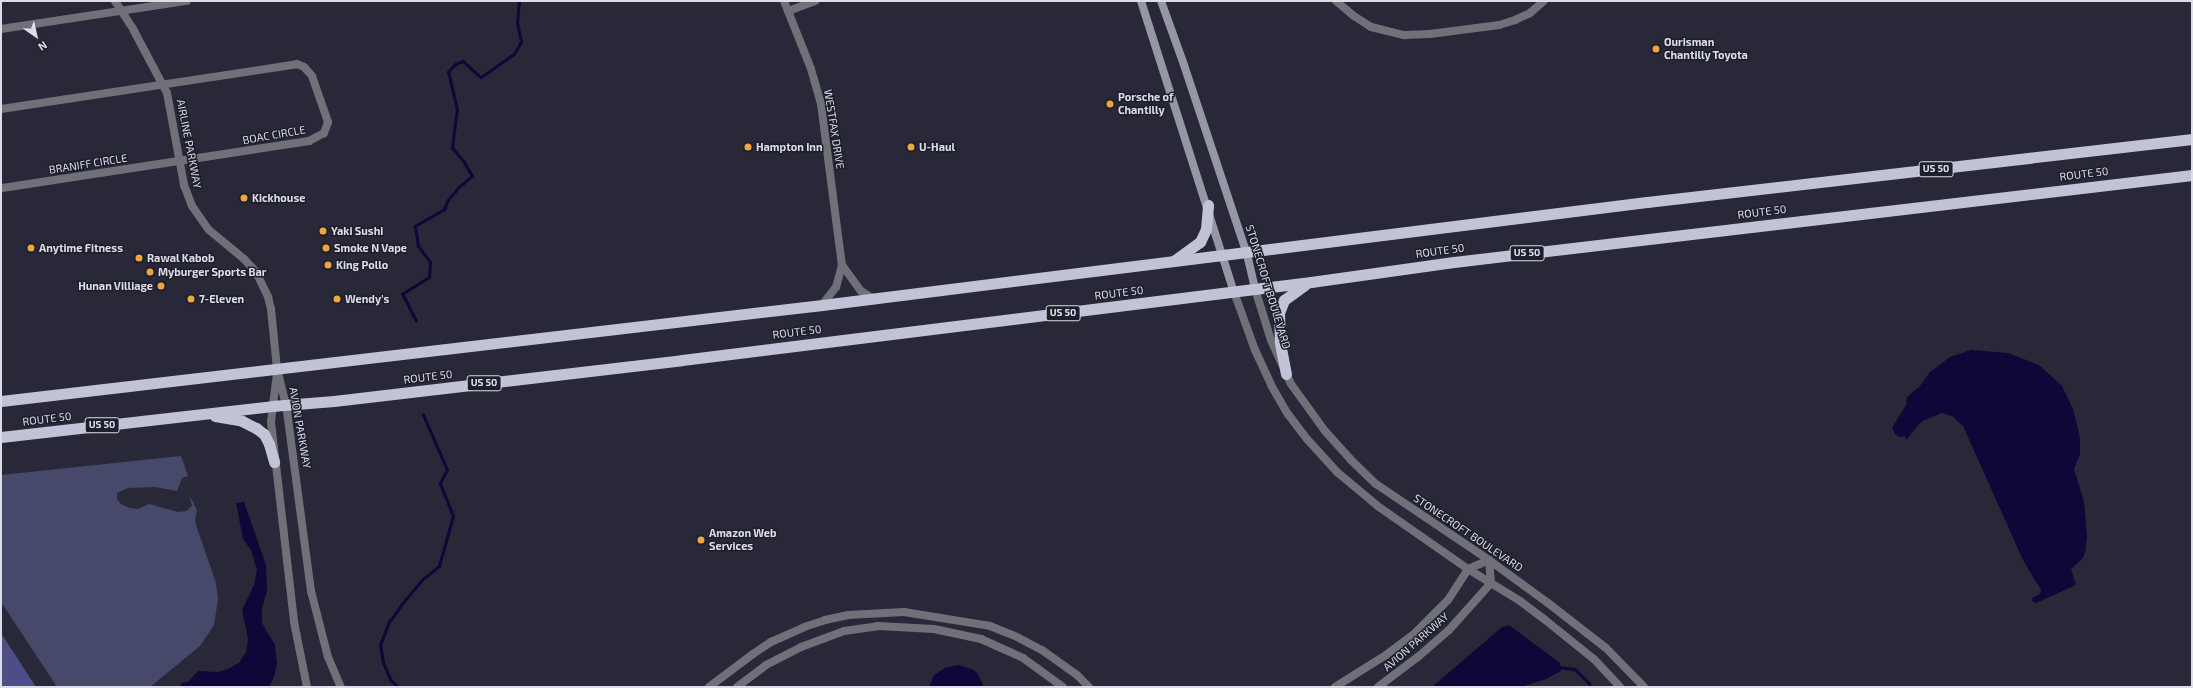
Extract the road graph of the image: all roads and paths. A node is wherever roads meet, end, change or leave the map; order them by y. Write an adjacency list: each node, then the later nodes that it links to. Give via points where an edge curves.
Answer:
1 (115, 1): 9 (street, AIRLINE PARKWAY)
2 (187, 1): 9 (street)
3 (784, 1): 10 (street, WESTFAX DRIVE)
4 (815, 1): 10 (street)
5 (1142, 1): 18 (main road)
6 (1161, 1): 19 (main road, STONECROFT BOULEVARD)
7 (1336, 1): 8 (street, via 1371,27 1404,35 1436,34 1499,25 1530,13)
8 (1544, 1)
9 (122, 11): 11 (street); 12 (street, AIRLINE PARKWAY)
10 (788, 11): 22 (street, WESTFAX DRIVE, via 811,69 821,104)
11 (1, 29)
12 (162, 84): 13 (street); 15 (street, AIRLINE PARKWAY, via 171,106); 15 (street, BOAC CIRCLE, via 297,64 304,67 312,76 327,116 324,133 309,141)
13 (1, 109)
14 (2192, 139): 19 (highway, ROUTE 50 / US 50, via 1640,203)
15 (179, 161): 17 (street, BRANIFF CIRCLE); 28 (street, AIRLINE PARKWAY, via 186,192 199,217 209,230 244,259 264,285 271,309)
16 (2192, 174): 23 (highway, ROUTE 50 / US 50, via 1454,262)
17 (1, 188)
18 (1208, 205): 20 (main road); 21 (highway, via 1206,229 1200,242)
19 (1247, 254): 20 (highway, ROUTE 50 / US 50); 24 (main road, STONECROFT BOULEVARD)
20 (1224, 256): 21 (highway, ROUTE 50 / US 50); 25 (main road)
21 (1171, 262): 26 (highway, ROUTE 50 / US 50)
22 (842, 265): 26 (street, WESTFAX DRIVE, via 861,291); 27 (street, WESTFAX DRIVE, via 836,287)
23 (1311, 282): 24 (highway, ROUTE 50 / US 50); 29 (highway, via 1284,300 1279,313 1280,342)
24 (1255, 289): 25 (highway, ROUTE 50 / US 50); 29 (street, STONECROFT BOULEVARD, via 1271,340)
25 (1234, 292): 31 (highway, ROUTE 50 / US 50, via 334,401); 37 (street, via 1271,385 1307,440 1358,492)
26 (874, 299): 27 (highway, ROUTE 50 / US 50)
27 (822, 305): 28 (highway, ROUTE 50 / US 50)
28 (277, 369): 30 (highway, ROUTE 50 / US 50); 31 (street, AVION PARKWAY); 32 (street, AVION PARKWAY)
29 (1286, 374): 36 (street, STONECROFT BOULEVARD, via 1303,404 1325,431 1376,484)
30 (1, 401)
31 (286, 404): 32 (highway, ROUTE 50 / US 50); 40 (street, AVION PARKWAY, via 311,591 328,657)
32 (272, 406): 33 (highway, ROUTE 50 / US 50); 35 (street, AVION PARKWAY, via 270,422)
33 (202, 414): 34 (highway, ROUTE 50 / US 50); 35 (highway, via 249,424 264,434)
34 (1, 437)
35 (274, 462): 39 (street, AVION PARKWAY, via 296,636)
36 (1489, 560): 37 (street); 38 (street); 48 (street, STONECROFT BOULEVARD, via 1606,648)
37 (1468, 569): 38 (street); 45 (street, AVION PARKWAY, via 1448,600 1416,632 1386,655)
38 (1491, 583): 46 (street, AVION PARKWAY, via 1449,630); 47 (street, via 1520,601 1573,641 1610,674)
39 (307, 687)
40 (341, 687)
41 (709, 687): 44 (street, via 771,642 804,627 848,615 904,612 990,626 1042,650 1077,675)
42 (737, 687): 43 (street, via 766,665 801,647 844,631 878,626 934,629 981,639 1023,658)
43 (1063, 687)
44 (1089, 687)
45 (1335, 687)
46 (1378, 687)
47 (1620, 687)
48 (1644, 687)

